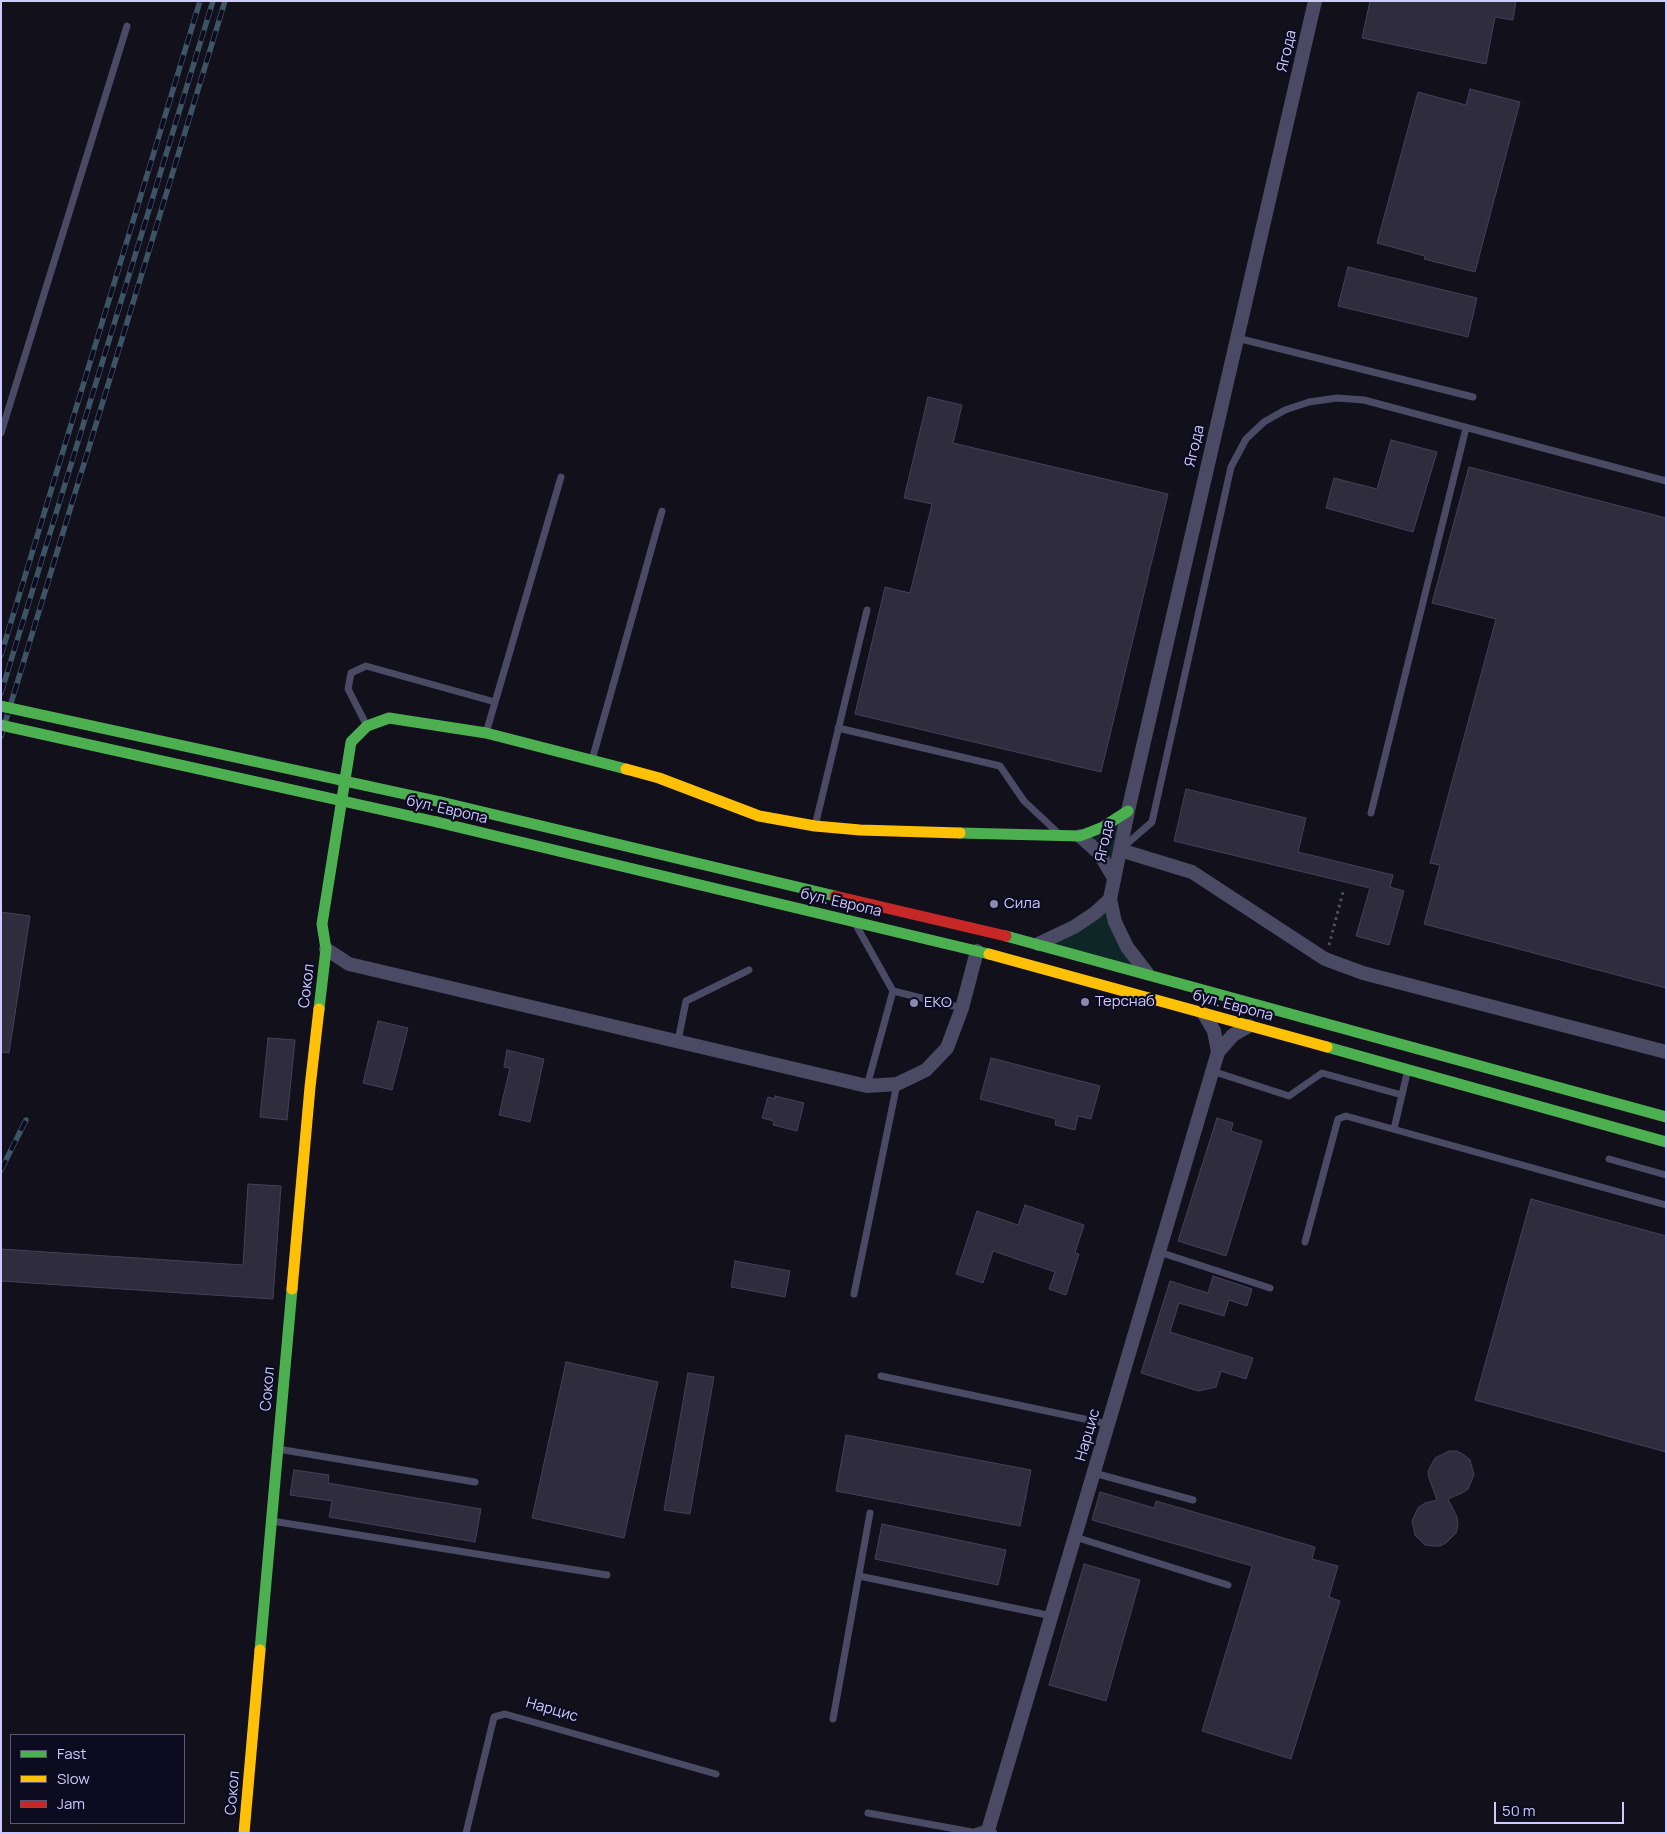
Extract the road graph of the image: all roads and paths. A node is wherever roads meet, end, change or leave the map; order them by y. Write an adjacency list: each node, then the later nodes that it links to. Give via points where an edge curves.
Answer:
1 (1315, 1): 3 (street, Ягода)
2 (127, 26): 6 (lane)
3 (1237, 338): 4 (lane); 18 (street, Ягода)
4 (1473, 397)
5 (1466, 428): 8 (lane); 19 (lane); 23 (lane, via 1364,400 1337,398 1285,410 1264,422 1246,439 1231,467 1152,822)
6 (1, 433)
7 (561, 477): 11 (lane)
8 (1666, 481)
9 (662, 511): 17 (lane)
10 (867, 610): 15 (lane)
11 (495, 702): 14 (lane, via 366,666 351,673 348,689); 16 (lane)
12 (1, 706): 28 (main road, бул. Европа, bridge, via 442,802)
13 (1, 725): 27 (main road, бул. Европа, bridge, via 437,822)
14 (367, 726): 16 (main road, via 389,718); 29 (main road, Сокол, via 351,742 322,924)
15 (838, 728): 20 (lane); 21 (lane, via 1000,766 1024,801)
16 (486, 733): 17 (main road)
17 (592, 760): 20 (main road, via 659,778 759,816)
18 (1128, 810): 22 (main road, via 1104,826); 23 (street, Ягода)
19 (1372, 813)
20 (815, 826): 21 (main road)
21 (1061, 835): 22 (main road)
22 (1080, 836): 24 (street, via 1099,853)
23 (1120, 850): 24 (street, Ягода); 31 (street, via 1192,872)
24 (1114, 878): 26 (street, Ягода)
25 (1344, 892): 31 (path)
26 (1110, 899): 28 (street, via 1074,927); 33 (street, via 1115,922 1127,947)
27 (855, 922): 30 (main road, бул. Европа); 34 (lane)
28 (1038, 944): 33 (main road, бул. Европа)
29 (326, 949): 38 (street, via 349,964); 58 (main road, Сокол, via 310,1087)
30 (977, 951): 35 (street); 36 (main road, бул. Европа)
31 (1325, 959): 40 (street, via 1363,973)
32 (749, 970): 38 (lane, via 686,1002)
33 (1147, 974): 46 (main road, бул. Европа)
34 (893, 990): 35 (lane); 44 (lane)
35 (962, 1008): 43 (street, via 947,1048 926,1070)
36 (1204, 1014): 37 (main road, бул. Европа); 39 (street, via 1214,1030)
37 (1249, 1026): 39 (street, via 1233,1035); 41 (main road, бул. Европа)
38 (678, 1042): 44 (street)
39 (1218, 1052): 42 (street, Нарцис)
40 (1666, 1052)
41 (1408, 1068): 45 (lane); 48 (main road, бул. Европа)
42 (1212, 1071): 45 (lane, via 1289,1096 1322,1074); 53 (street, Нарцис)
43 (897, 1084): 44 (street); 55 (lane)
44 (867, 1086)
45 (1402, 1095): 47 (lane)
46 (1666, 1117)
47 (1394, 1129): 51 (lane); 52 (lane, via 1346,1116 1338,1119)
48 (1666, 1142)
49 (1609, 1159): 50 (lane)
50 (1666, 1175)
51 (1666, 1205)
52 (1305, 1242)
53 (1159, 1252): 54 (lane); 57 (street, Нарцис)
54 (1270, 1288)
55 (854, 1294)
56 (880, 1376): 57 (lane)
57 (1108, 1424): 59 (street, Нарцис)
58 (278, 1449): 60 (lane); 63 (main road, Сокол)
59 (1094, 1473): 61 (lane); 64 (street, Нарцис)
60 (475, 1482)
61 (1193, 1500)
62 (870, 1513): 66 (lane)
63 (272, 1521): 65 (lane); 73 (main road, Сокол)
64 (1075, 1538): 67 (lane); 68 (street, Нарцис)
65 (606, 1575)
66 (859, 1576): 68 (lane); 69 (lane)
67 (1228, 1586)
68 (1052, 1616): 72 (street, Нарцис)
69 (833, 1719)
70 (716, 1774): 74 (lane, Нарцис, via 505,1714 494,1717)
71 (868, 1813): 75 (lane)
72 (992, 1830): 75 (lane)
73 (244, 1833)
74 (466, 1833)
75 (972, 1833)

